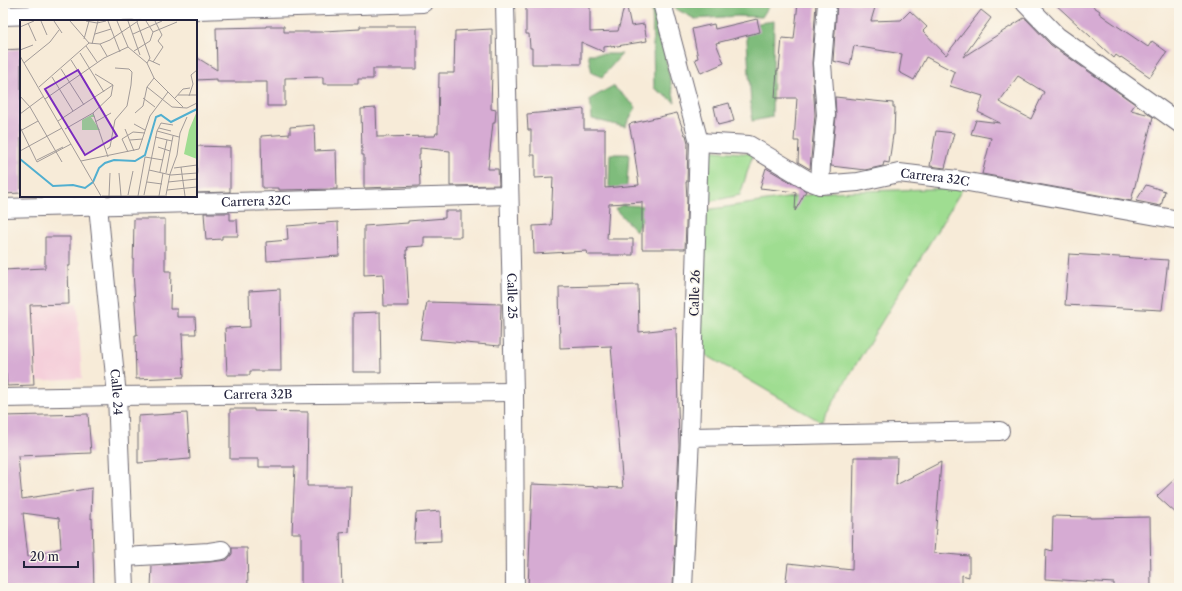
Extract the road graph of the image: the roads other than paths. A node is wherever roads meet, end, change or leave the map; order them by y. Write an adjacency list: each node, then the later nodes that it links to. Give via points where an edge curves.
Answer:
1 (423, 3): 6 (street)
2 (505, 3): 11 (street, Calle 25)
3 (662, 3): 9 (street, Calle 26)
4 (827, 3): 10 (street, via 822,64 826,115)
5 (1025, 3): 8 (street, via 1056,36)
6 (80, 13): 7 (street)
7 (3, 16)
8 (1179, 124)
9 (699, 142): 10 (street, via 749,145); 19 (street, Calle 26)
10 (820, 186): 14 (street, Carrera 32C, via 858,182 899,173 957,180)
11 (509, 195): 12 (street, Carrera 32C); 15 (street, Calle 25)
12 (98, 200): 13 (street, Carrera 32C); 16 (street, Calle 24)
13 (3, 208)
14 (1179, 220)
15 (514, 392): 16 (street, Carrera 32B); 23 (street, Calle 25)
16 (117, 396): 17 (street, Carrera 32B); 21 (street, Calle 24)
17 (3, 398)
18 (1000, 431): 19 (street)
19 (690, 437): 24 (street, Calle 26)
20 (222, 550): 21 (street)
21 (124, 557): 22 (street, Calle 24)
22 (125, 588)
23 (515, 588)
24 (683, 588)

